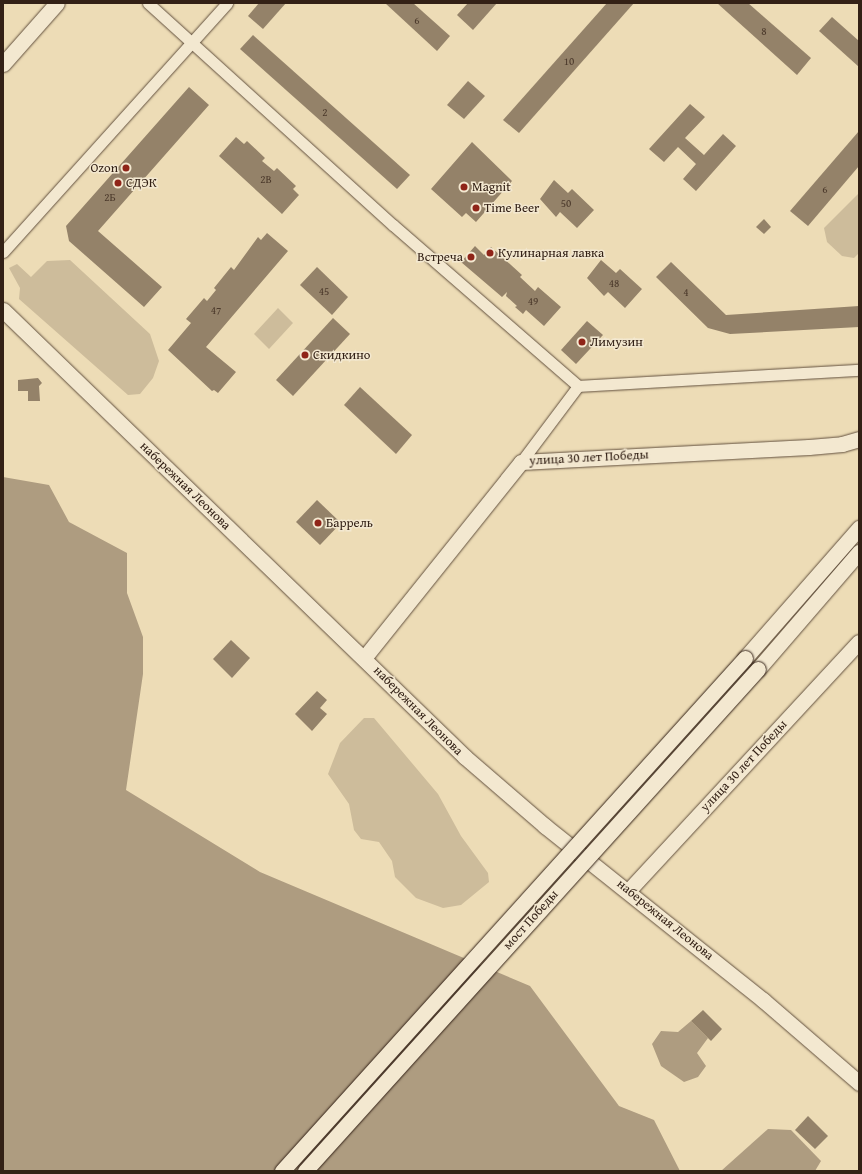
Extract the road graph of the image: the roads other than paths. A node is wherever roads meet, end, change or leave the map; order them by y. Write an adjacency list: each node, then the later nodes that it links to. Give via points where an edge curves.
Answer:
1 (58, 3): 5 (main road)
2 (148, 3): 4 (street)
3 (227, 3): 4 (street)
4 (192, 42): 6 (street); 9 (street, via 393,225)
5 (3, 64)
6 (3, 252)
7 (3, 310): 15 (main road, набережная Леонова)
8 (859, 370): 9 (street)
9 (578, 386): 11 (street)
10 (859, 439): 11 (main road, улица 30 лет Победы, via 842,444 809,447)
11 (521, 462): 15 (main road, улица 30 лет Победы)
12 (859, 528): 18 (main road, bridge)
13 (859, 552): 19 (main road, мост Победы, bridge, via 758,669)
14 (859, 642): 16 (main road, улица 30 лет Победы)
15 (364, 658): 16 (main road, набережная Леонова, via 465,757 545,826)
16 (629, 890): 17 (main road, набережная Леонова)
17 (859, 1083)
18 (282, 1171)
19 (306, 1171)

